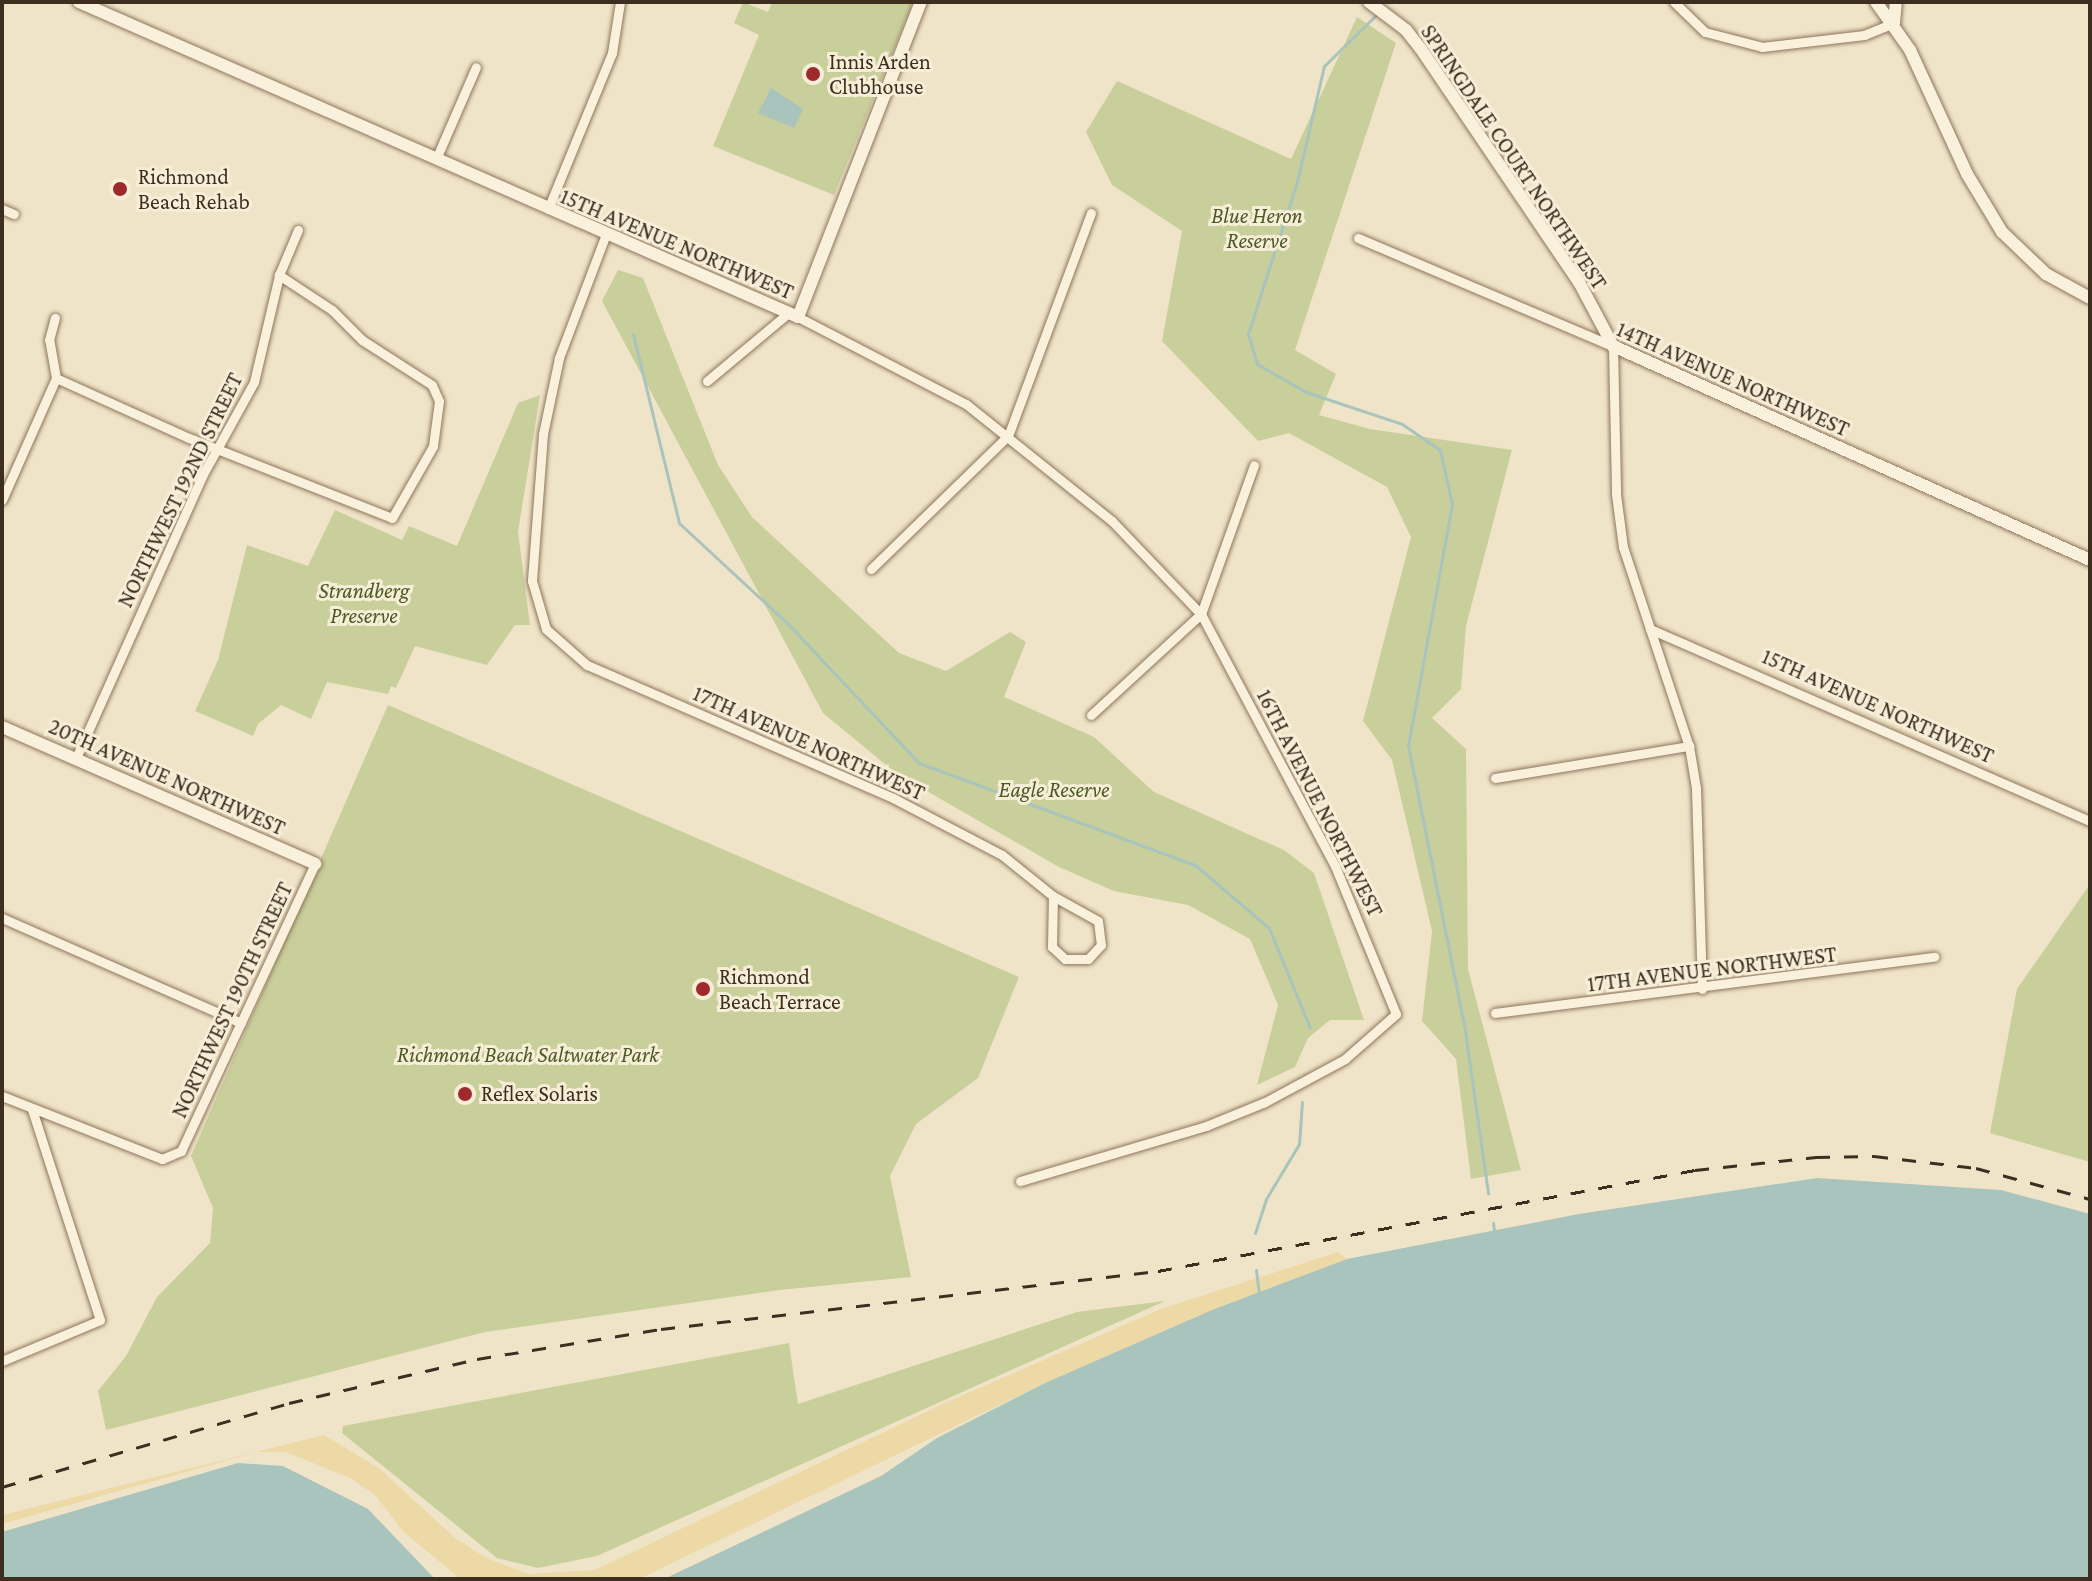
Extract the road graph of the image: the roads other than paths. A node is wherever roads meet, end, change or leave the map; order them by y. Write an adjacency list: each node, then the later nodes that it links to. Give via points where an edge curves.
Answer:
1 (79, 2): 8 (street, 15TH AVENUE NORTHWEST)
2 (620, 2): 13 (street, via 612,53)
3 (921, 2): 21 (street)
4 (1369, 2): 23 (street, SPRINGDALE COURT NORTHWEST, via 1406,30 1421,49 1579,282)
5 (1674, 2): 9 (street, via 1705,32 1762,47 1864,35)
6 (1876, 2): 9 (street)
7 (1896, 2): 9 (street)
8 (102, 8): 11 (street, 15TH AVENUE NORTHWEST)
9 (1894, 23): 20 (street, via 1967,174 2002,232 2046,274)
10 (476, 67): 11 (street)
11 (436, 159): 13 (street, 15TH AVENUE NORTHWEST)
12 (2, 209): 15 (street)
13 (548, 209): 17 (street, 15TH AVENUE NORTHWEST)
14 (1091, 213): 26 (street)
15 (14, 214)
16 (298, 230): 19 (street, NORTHWEST 192ND STREET)
17 (606, 234): 21 (street, 15TH AVENUE NORTHWEST); 41 (street, 17TH AVENUE NORTHWEST, via 559,358 543,434 532,581 546,629 587,665 907,805 1002,855)
18 (1358, 238): 23 (street, 14TH AVENUE NORTHWEST)
19 (279, 275): 27 (street, NORTHWEST 192ND STREET, via 254,382); 27 (street, via 332,310 362,340 432,385 439,401 439,430 392,518)
20 (2090, 298)
21 (793, 316): 25 (street); 26 (street, 15TH AVENUE NORTHWEST, via 910,372)
22 (55, 318): 24 (street, via 49,340)
23 (1613, 346): 30 (street, 14TH AVENUE NORTHWEST); 33 (street, via 1623,547)
24 (56, 378): 27 (street); 29 (street)
25 (707, 381)
26 (1008, 436): 31 (street); 32 (street, 15TH AVENUE NORTHWEST, via 1112,521)
27 (217, 449): 37 (street, NORTHWEST 192ND STREET)
28 (1254, 465): 32 (street)
29 (2, 500)
30 (2090, 560)
31 (871, 569)
32 (1201, 614): 34 (street); 49 (street, 16TH AVENUE NORTHWEST, via 1335,866 1396,1014 1345,1059 1265,1102 1206,1126)
33 (1650, 629): 36 (street); 39 (street, 15TH AVENUE NORTHWEST)
34 (1091, 715)
35 (2, 727): 37 (street, 20TH AVENUE NORTHWEST)
36 (1689, 746): 38 (street); 44 (street, via 1696,788)
37 (76, 758): 40 (street, 20TH AVENUE NORTHWEST)
38 (1495, 778)
39 (2090, 821)
40 (315, 864): 46 (street, NORTHWEST 190TH STREET)
41 (1053, 896): 41 (street, 17TH AVENUE NORTHWEST, via 1052,947 1066,960 1088,959 1101,945 1098,921)
42 (2, 918): 46 (street)
43 (1934, 957): 44 (street, 17TH AVENUE NORTHWEST)
44 (1702, 989): 45 (street, 17TH AVENUE NORTHWEST)
45 (1495, 1013)
46 (241, 1023): 48 (street, NORTHWEST 190TH STREET, via 181,1151 162,1159)
47 (2, 1096): 48 (street)
48 (32, 1109): 50 (street, via 100,1320)
49 (1020, 1181)
50 (2, 1361)

